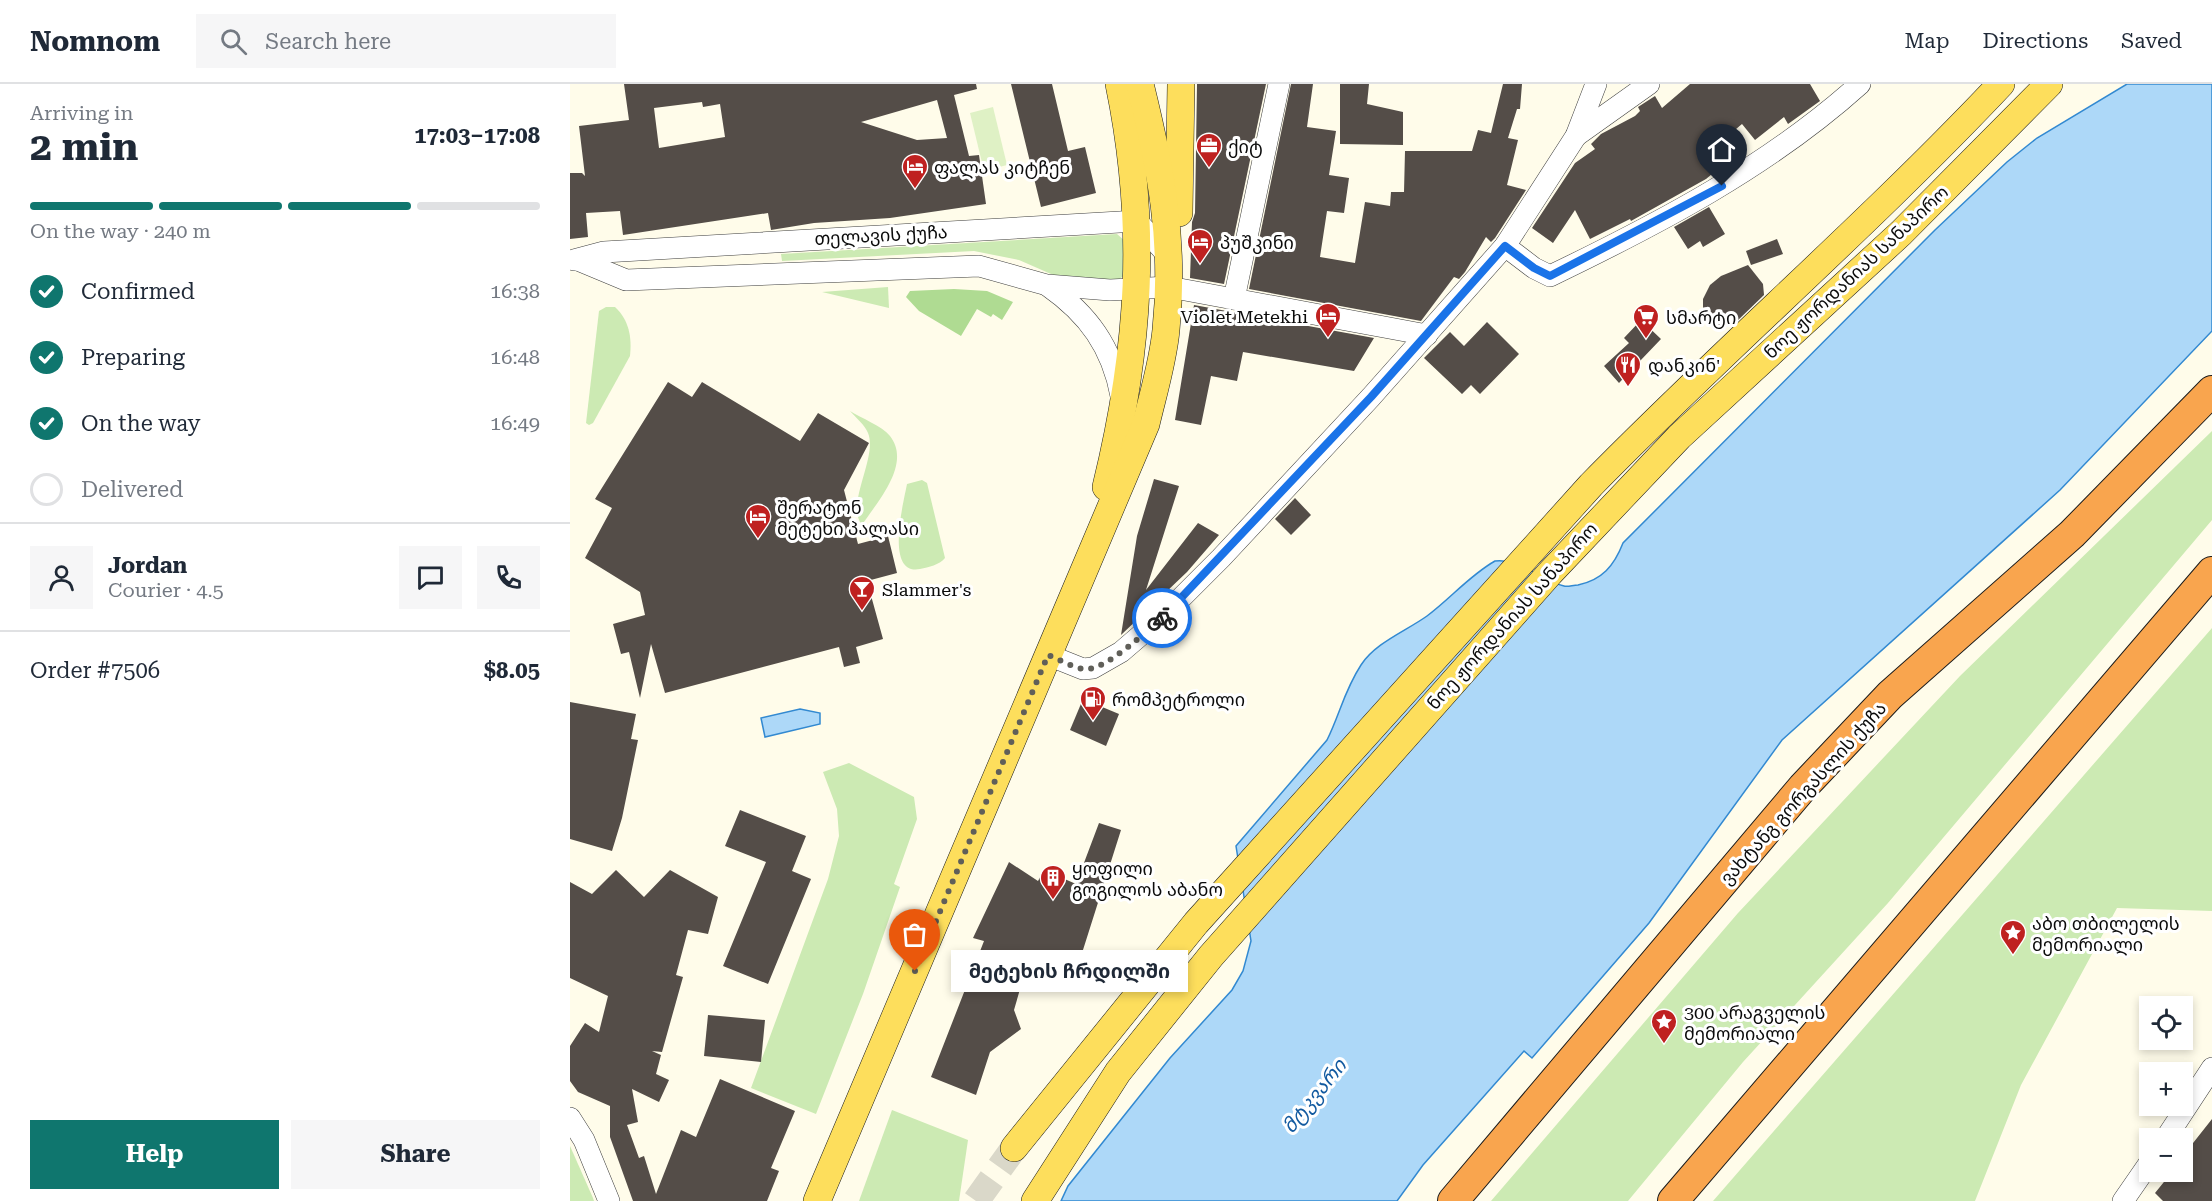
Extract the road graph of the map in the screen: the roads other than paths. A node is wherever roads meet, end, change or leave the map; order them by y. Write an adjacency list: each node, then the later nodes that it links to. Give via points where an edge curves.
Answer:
1 (1119, 84): 11 (main road)
2 (1140, 84): 13 (main road, via 1160,164)
3 (1181, 84): 13 (main road, via 1180,206)
4 (1279, 84): 18 (street)
5 (1596, 84): 10 (street)
6 (1649, 84): 10 (street)
7 (1860, 84): 12 (street, via 1822,118 1742,175 1550,276)
8 (2001, 84): 28 (main road, ნოე ჟორდანიას სანაპირო, via 1879,208 1659,416 1531,551 1196,923)
9 (2049, 84): 32 (main road, ნოე ჟორდანიას სანაპირო, via 1901,232 1679,437 1550,573 1211,956 1118,1072)
10 (1576, 136): 12 (street)
11 (1137, 221): 13 (street); 14 (street, თელავის ქუჩა, via 604,252); 17 (main road)
12 (1505, 246): 19 (street)
13 (1170, 258): 16 (main road)
14 (574, 260): 15 (street, თელავის ქუჩა, via 626,280 979,266)
15 (1047, 285): 17 (street, თელავის ქუჩა); 21 (street, თელავის ქუჩა, via 1073,304 1102,341 1115,370)
16 (1169, 287): 17 (street, თელავის ქუჩა); 18 (street, თელავის ქუჩა); 22 (main road, via 1166,332 1146,424)
17 (1137, 290): 21 (main road, via 1133,350)
18 (1234, 299): 19 (street, თელავის ქუჩა)
19 (1427, 334): 24 (street, via 1221,558 1121,652 1093,668 1083,669)
20 (2212, 392): 33 (highway, ვახტანგ გორგასლის ქუჩა, via 2072,534 1848,737)
21 (1123, 408): 22 (main road)
22 (1086, 566): 24 (main road)
23 (2212, 572): 34 (highway)
24 (1048, 655): 31 (main road)
25 (2212, 1068): 27 (street)
26 (570, 1118): 30 (street, via 584,1140)
27 (2173, 1128)
28 (1014, 1148)
29 (2139, 1178): 35 (street)
30 (609, 1201)
31 (817, 1201)
32 (1035, 1201)
33 (1453, 1201)
34 (1673, 1201)
35 (2123, 1201)

